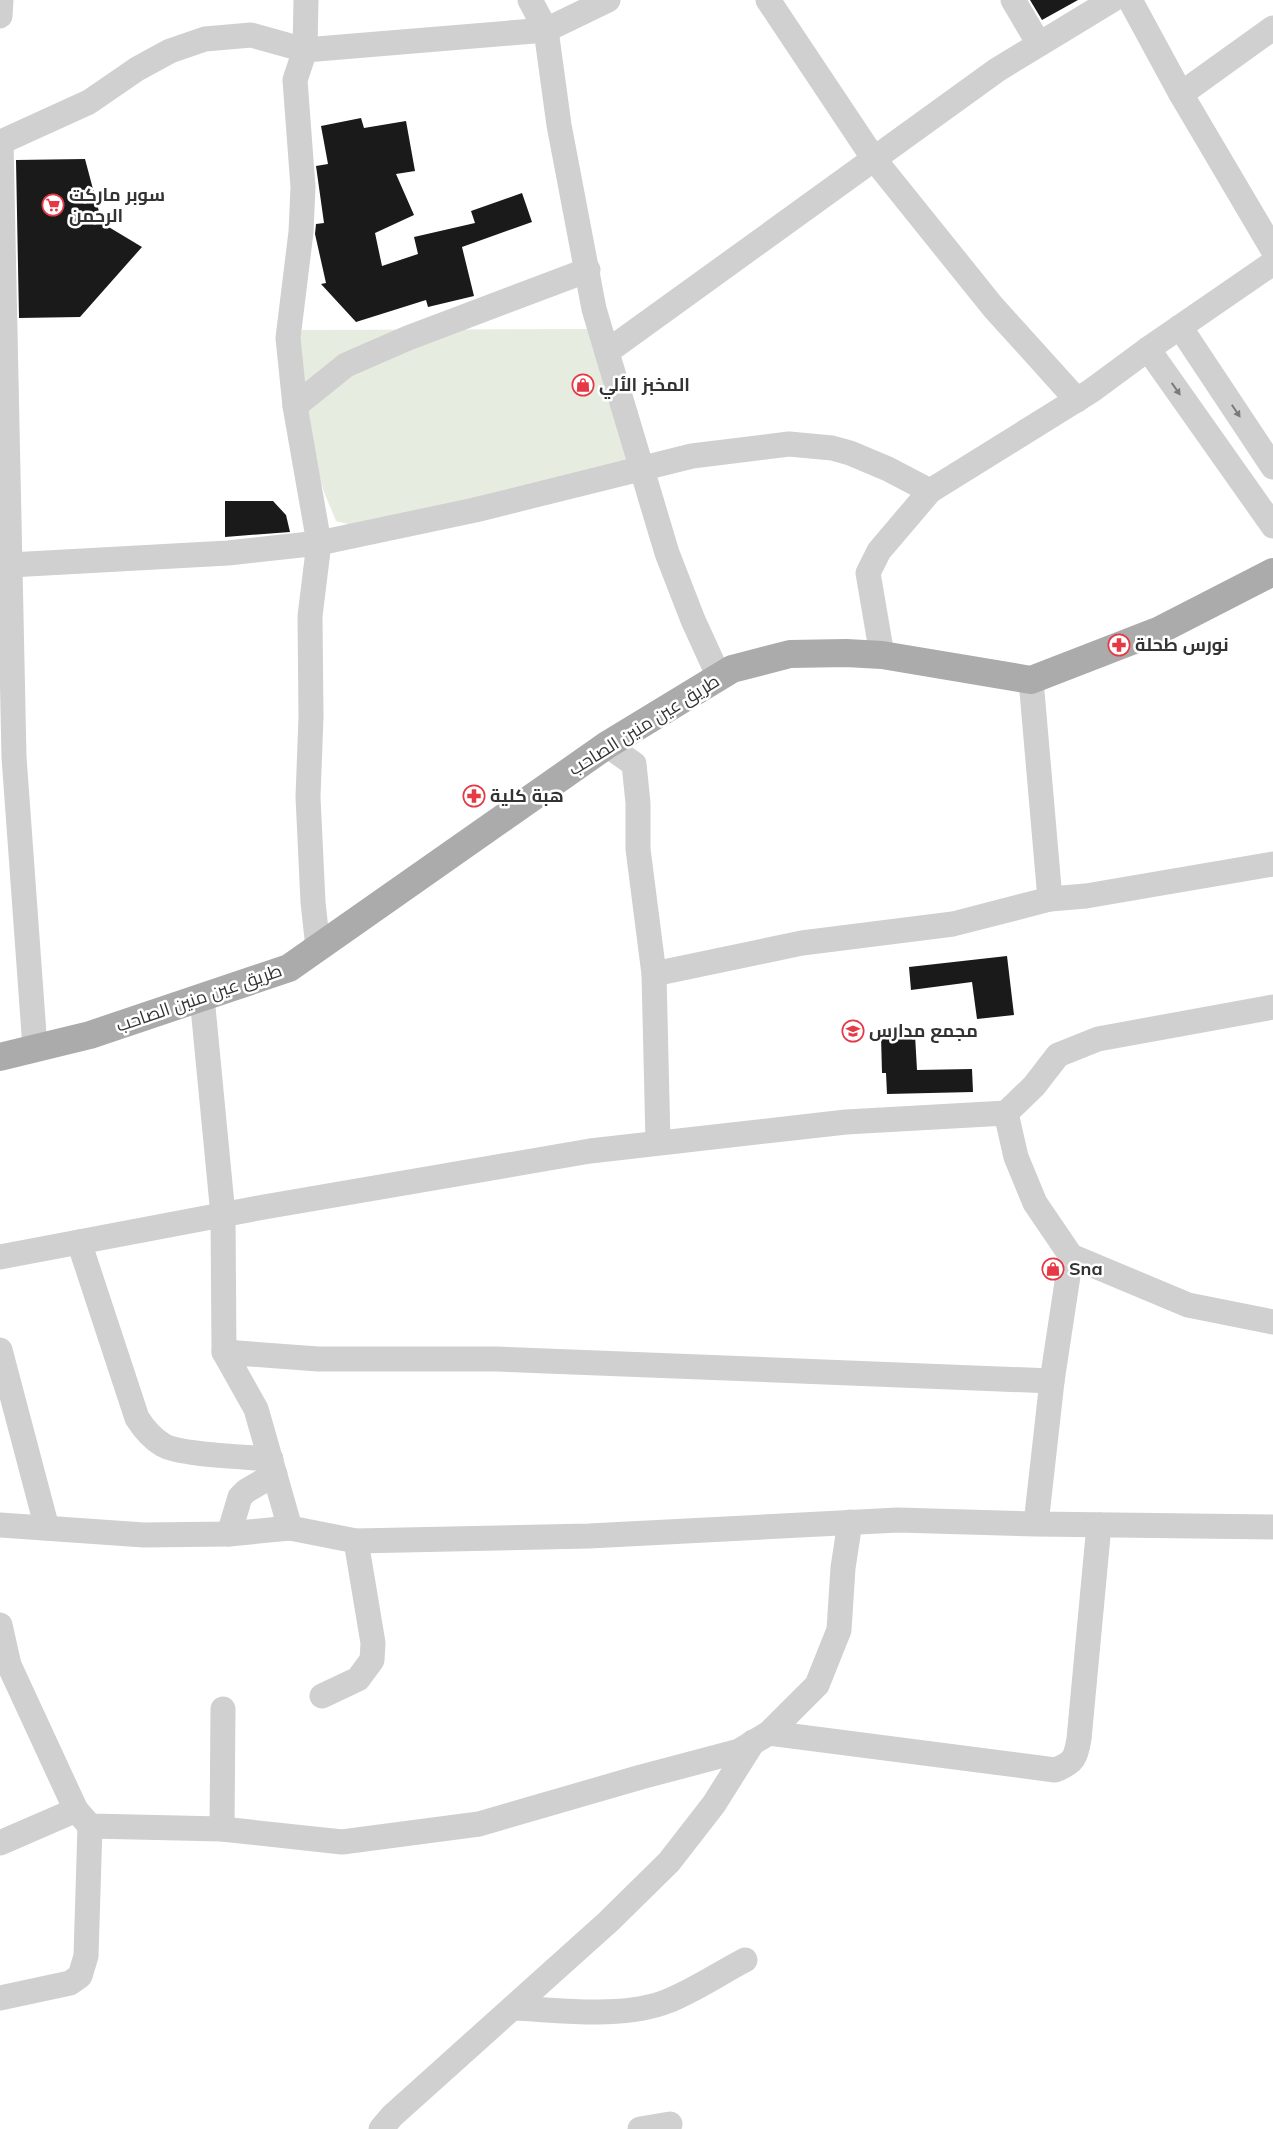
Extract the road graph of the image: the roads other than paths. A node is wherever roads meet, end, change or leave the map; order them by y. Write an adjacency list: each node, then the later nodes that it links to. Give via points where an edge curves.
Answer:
1 (1, 0): 9 (street)
2 (306, 0): 13 (street)
3 (530, 0): 11 (street)
4 (608, 0): 11 (street)
5 (768, 0): 17 (street)
6 (1013, 0): 12 (street)
7 (1112, 0): 12 (street)
8 (1130, 0): 14 (street)
9 (0, 16)
10 (1273, 28): 14 (street)
11 (546, 30): 13 (street); 21 (street, via 560,125)
12 (1039, 44): 17 (street, via 997,70)
13 (305, 50): 16 (street, via 250,35 205,39 170,51 90,102); 26 (street, via 295,80 303,187 288,338)
14 (1181, 94): 19 (street)
15 (0, 129): 16 (street)
16 (1, 142): 18 (street)
17 (874, 159): 24 (street); 25 (street, via 993,307)
18 (0, 160): 32 (street)
19 (1273, 250)
20 (1273, 263): 22 (street)
21 (588, 270): 24 (street, via 594,309); 26 (street, via 346,364)
22 (1180, 327): 23 (street); 28 (street, one-way to 28)
23 (1148, 349): 25 (street); 30 (street, one-way to 30)
24 (608, 351): 27 (street)
25 (1077, 400): 29 (street)
26 (295, 406): 31 (street)
27 (643, 467): 29 (street, via 692,456 789,444 813,445 850,453); 31 (street, via 475,510); 35 (street, via 667,553)
28 (1273, 467)
29 (930, 491): 34 (street, via 879,551 868,573)
30 (1273, 526)
31 (319, 542): 32 (street, via 228,553); 40 (street, via 310,616 308,797)
32 (10, 565): 44 (street, via 14,757)
33 (1273, 572): 36 (main road, via 1160,630)
34 (882, 656): 35 (main road, طريق عين منين الصاحب, via 790,654 732,669); 36 (main road, طريق عين منين الصاحب)
35 (719, 677): 37 (main road, طريق عين منين الصاحب)
36 (1031, 680): 39 (street)
37 (608, 745): 40 (main road, طريق عين منين الصاحب); 41 (street, via 634,764 638,849)
38 (1273, 864): 39 (street, via 1086,896)
39 (1050, 898): 41 (street, via 953,924 802,943)
40 (318, 948): 42 (main road, طريق عين منين الصاحب, via 289,968)
41 (654, 974): 47 (street)
42 (202, 997): 44 (main road, طريق عين منين الصاحب, via 90,1035); 48 (street)
43 (1273, 1007): 46 (street, via 1098,1039 1058,1056)
44 (35, 1048): 45 (main road, طريق عين منين الصاحب)
45 (0, 1057)
46 (1006, 1113): 47 (street, via 846,1122); 50 (street, via 1016,1157 1035,1203)
47 (658, 1142): 48 (street)
48 (223, 1215): 49 (street); 54 (street)
49 (79, 1242): 51 (street); 56 (street, via 137,1418 145,1432 164,1446)
50 (1071, 1256): 52 (street, via 1188,1305); 55 (street)
51 (0, 1257)
52 (1273, 1322)
53 (0, 1350): 62 (street)
54 (224, 1352): 55 (street, via 318,1359 496,1359); 56 (street, via 256,1409)
55 (1052, 1381): 58 (street)
56 (273, 1467): 63 (street); 64 (street, via 240,1497)
57 (850, 1522): 58 (street, via 898,1520); 65 (street, via 589,1536); 69 (street, via 839,1630 817,1685)
58 (1036, 1524): 60 (street)
59 (0, 1525): 62 (street)
60 (1099, 1525): 61 (street); 69 (street, via 1080,1739 1076,1756 1067,1766 1055,1770)
61 (1273, 1527)
62 (47, 1528): 64 (street, via 144,1535)
63 (290, 1528): 64 (street); 65 (street)
64 (229, 1534)
65 (356, 1541): 67 (street, via 373,1643 372,1660 358,1679)
66 (0, 1625): 70 (street, via 9,1665)
67 (322, 1696)
68 (223, 1709): 71 (street)
69 (761, 1738): 71 (street, via 738,1751 479,1824 342,1842); 75 (street, via 669,1862)
70 (83, 1818): 71 (street); 72 (street); 74 (street, via 86,1956 80,1976 70,1983)
71 (222, 1829)
72 (0, 1843)
73 (745, 1960): 75 (street, via 668,2001 643,2008 611,2012)
74 (0, 1998)
75 (513, 2008): 77 (street)
76 (670, 2124): 78 (street)
77 (381, 2129)
78 (640, 2129)

